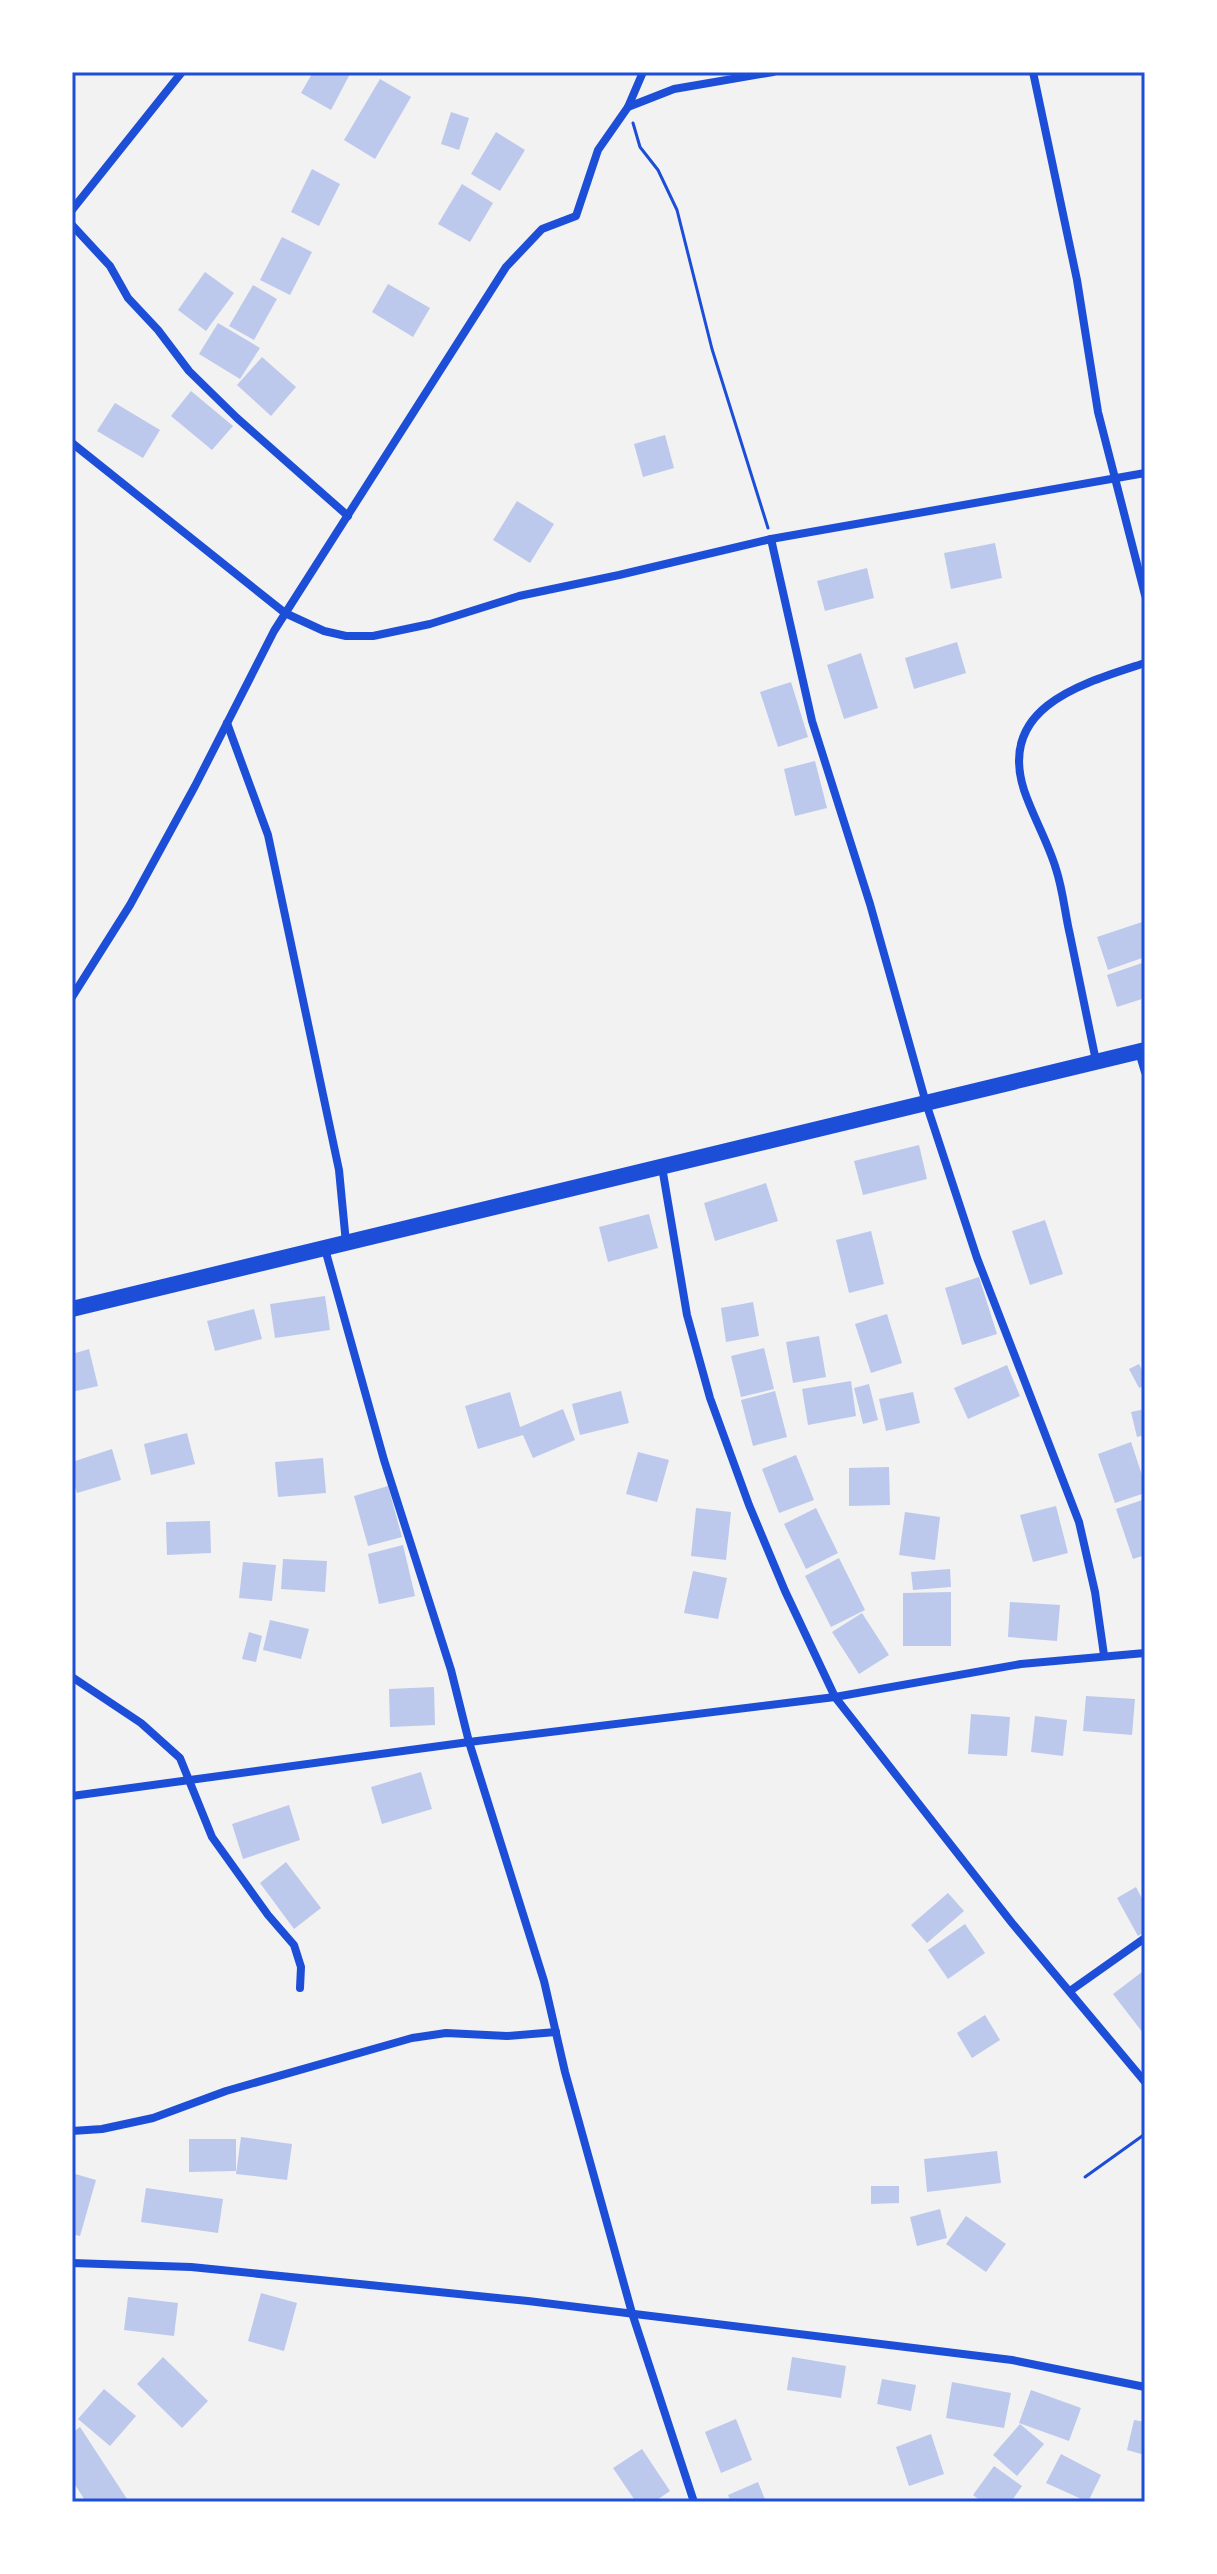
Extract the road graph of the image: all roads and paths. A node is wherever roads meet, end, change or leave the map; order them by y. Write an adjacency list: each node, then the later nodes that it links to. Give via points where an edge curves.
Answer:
1 (182, 72): 6 (street)
2 (643, 72): 5 (street)
3 (773, 72): 5 (street, via 674,89)
4 (1033, 72): 10 (street, via 1077,280 1098,412)
5 (628, 107): 11 (street, via 598,150 576,216 542,229 506,267); 12 (path, via 640,147 677,210 712,349)
6 (72, 210)
7 (72, 225): 11 (street, via 110,266 128,298 189,371)
8 (72, 443): 14 (street)
9 (1145, 473): 10 (street)
10 (1116, 479): 12 (street); 13 (street)
11 (348, 516): 14 (street)
12 (771, 539): 14 (street, via 519,596 373,636 324,631); 21 (street, via 812,721)
13 (1145, 595)
14 (285, 613): 16 (street)
15 (1145, 663): 19 (street, via 1078,685 1047,706 1021,740 1017,759 1057,870)
16 (227, 723): 17 (street, via 130,905); 23 (street, via 268,835 339,1170)
17 (72, 997)
18 (1142, 1051): 19 (main road); 20 (street)
19 (1096, 1062): 21 (main road)
20 (1145, 1072)
21 (926, 1103): 22 (main road); 27 (street, via 977,1258 1079,1522)
22 (662, 1167): 23 (main road); 29 (street, via 687,1315 710,1398 749,1505)
23 (346, 1243): 24 (main road)
24 (325, 1248): 25 (main road); 30 (street)
25 (72, 1309)
26 (1145, 1653): 27 (street)
27 (1104, 1655): 29 (street)
28 (72, 1677): 31 (street, via 141,1723 180,1758)
29 (835, 1697): 30 (street); 35 (street)
30 (469, 1742): 31 (street); 36 (street)
31 (189, 1778): 32 (street); 34 (street, via 212,1837 294,1945)
32 (72, 1796)
33 (1145, 1938): 35 (street)
34 (300, 1988)
35 (1070, 1991): 37 (street)
36 (556, 2032): 38 (street, via 412,2038 226,2091 153,2118); 42 (street)
37 (1145, 2082)
38 (72, 2131)
39 (1145, 2134): 40 (path)
40 (1085, 2177)
41 (72, 2263): 42 (street, via 191,2267)
42 (632, 2313): 43 (street, via 1012,2360); 44 (street)
43 (1145, 2387)
44 (694, 2502)

